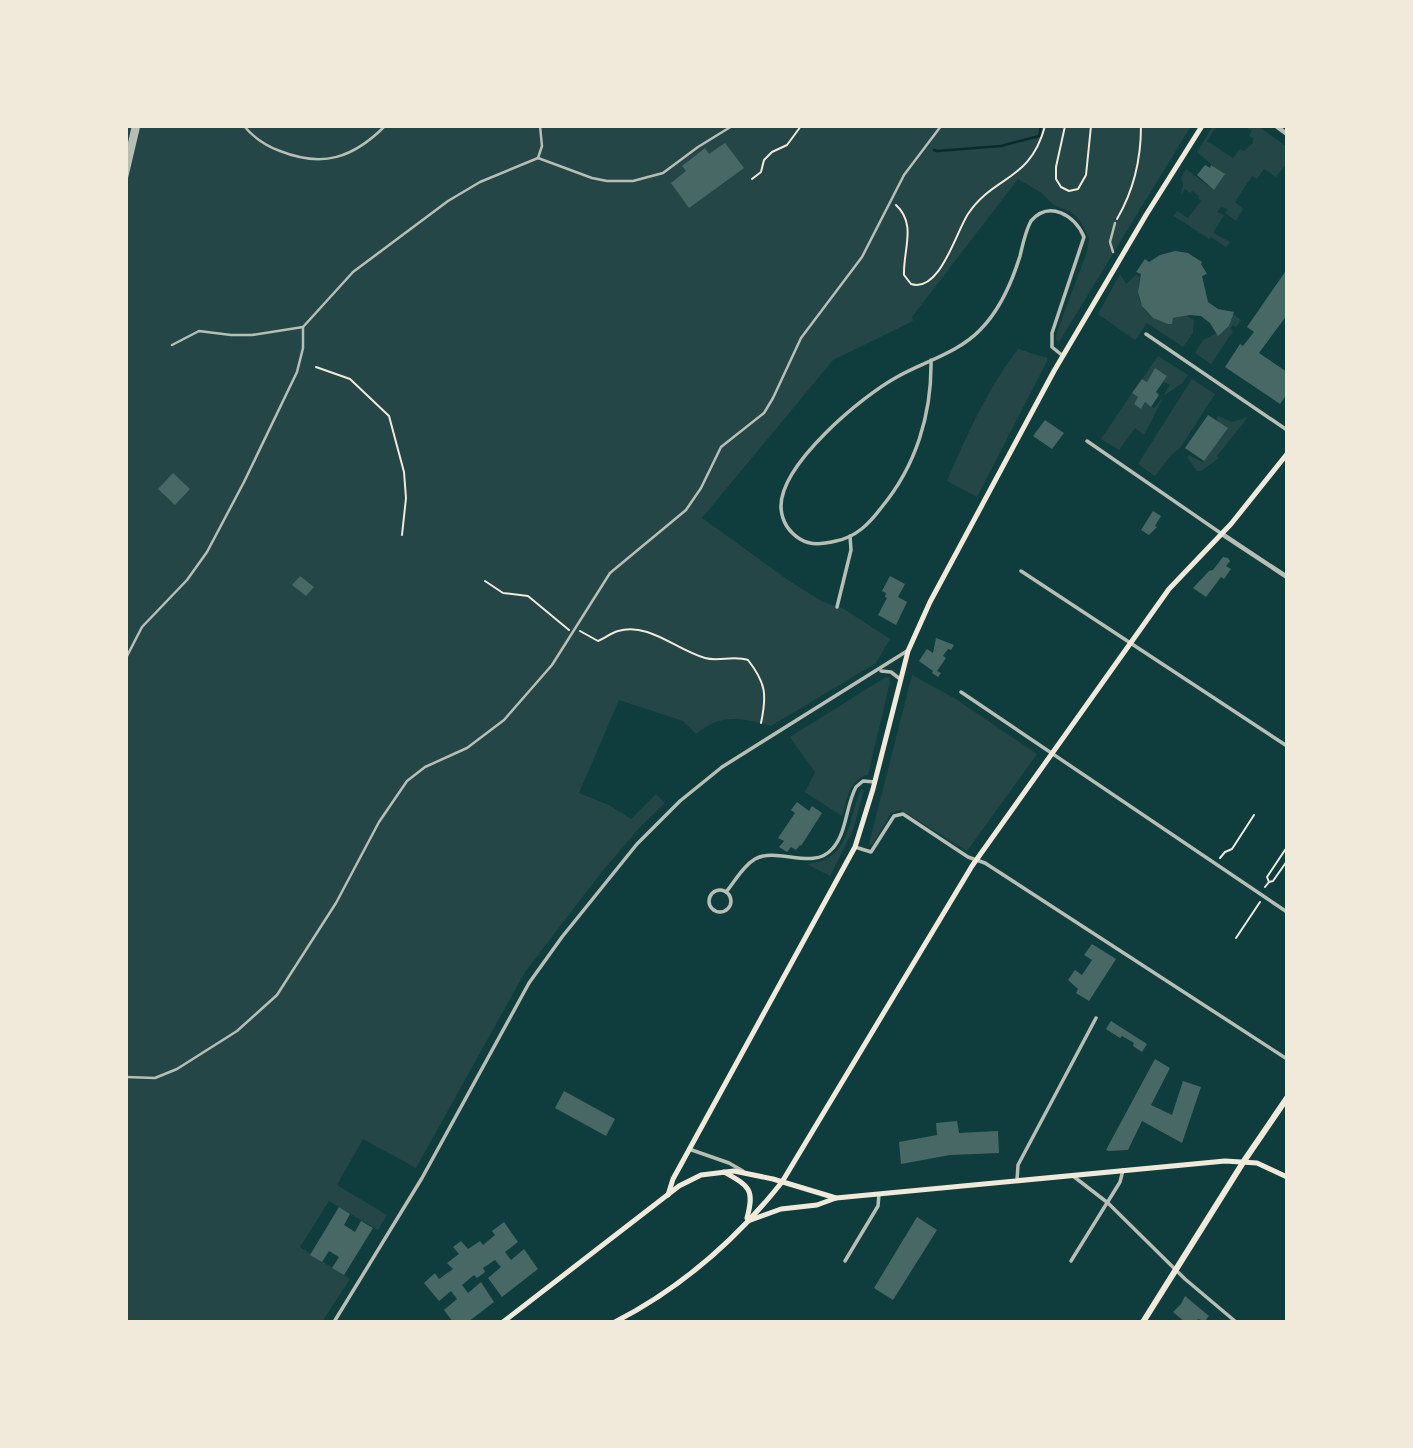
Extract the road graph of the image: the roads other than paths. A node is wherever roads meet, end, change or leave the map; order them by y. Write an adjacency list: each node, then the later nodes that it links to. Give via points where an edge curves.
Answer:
1 (136, 126): 11 (street); 12 (street)
2 (244, 126): 3 (street, via 272,148 311,160 350,152)
3 (385, 126)
4 (540, 126): 10 (street)
5 (732, 126): 10 (street, via 663,173 633,181 607,181)
6 (941, 126): 43 (street, via 908,168 862,257 796,346 764,413 721,447 686,510 610,573 552,665 504,720 467,748 425,767 406,782 277,995 237,1031 177,1069 155,1078)
7 (1202, 126): 18 (main road)
8 (1276, 126): 9 (street)
9 (1287, 134)
10 (538, 158): 15 (street, via 448,201 353,272)
11 (126, 162)
12 (126, 177)
13 (1115, 223): 14 (street, via 1110,242)
14 (1113, 252)
15 (303, 327): 17 (street, via 252,335 199,331); 30 (street, via 296,374 229,512 196,569 142,627)
16 (1146, 334): 20 (street)
17 (172, 345)
18 (1063, 356): 19 (street, via 1052,347 1052,333 1084,237 1069,216 1050,211 1031,221 1009,285 985,324); 29 (main road, via 936,590)
19 (931, 360): 24 (street, via 927,411 911,460 888,499); 24 (street, via 888,382 840,419 802,461 786,488 782,515 798,538 817,544)
20 (1287, 430)
21 (1087, 441): 23 (street)
22 (1287, 454): 23 (main road)
23 (1222, 534): 26 (street); 28 (main road, via 1172,585)
24 (850, 536): 27 (street)
25 (1021, 571): 28 (street)
26 (1287, 577)
27 (836, 607)
28 (1130, 644): 34 (street); 35 (main road)
29 (908, 651): 31 (street); 32 (main road)
30 (126, 658)
31 (878, 670): 32 (street); 62 (street, via 722,767 637,844 529,983 427,1170)
32 (900, 679): 36 (main road)
33 (961, 692): 35 (street)
34 (1287, 746)
35 (1052, 754): 38 (main road); 40 (street)
36 (875, 782): 37 (main road); 39 (street, via 857,785 839,839 830,851 806,859 757,858)
37 (855, 848): 38 (street, via 870,852 894,816 901,814); 45 (main road)
38 (977, 860): 42 (street); 53 (main road)
39 (726, 892): 39 (street, via 710,896 713,910 722,912 729,907)
40 (1287, 912)
41 (1096, 1018): 52 (street, via 1019,1164)
42 (1287, 1059)
43 (126, 1077)
44 (1287, 1098): 46 (main road)
45 (689, 1149): 49 (street); 55 (main road)
46 (1244, 1161): 47 (main road); 51 (main road); 61 (main road)
47 (1123, 1170): 50 (main road); 57 (street)
48 (723, 1171): 49 (main road); 55 (main road, via 691,1179); 58 (main road, via 750,1191)
49 (745, 1172): 53 (main road)
50 (1072, 1175): 52 (main road); 57 (street)
51 (1287, 1177)
52 (1017, 1180): 54 (main road)
53 (782, 1182): 56 (main road); 58 (main road)
54 (879, 1194): 56 (main road); 59 (street, via 877,1208)
55 (668, 1195): 63 (main road)
56 (836, 1198): 58 (main road)
57 (1108, 1203): 60 (street); 61 (street)
58 (746, 1221): 64 (main road, via 682,1281)
59 (845, 1261)
60 (1071, 1261)
61 (1176, 1270): 65 (main road); 66 (street)
62 (334, 1322)
63 (503, 1322)
64 (615, 1322)
65 (1143, 1322)
66 (1236, 1322)

